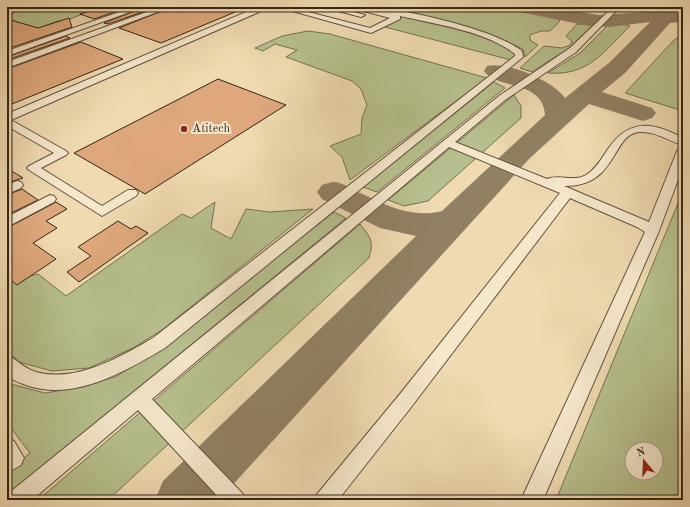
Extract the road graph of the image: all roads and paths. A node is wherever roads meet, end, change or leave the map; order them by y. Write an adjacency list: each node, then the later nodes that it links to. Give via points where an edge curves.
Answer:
1 (141, 7): 13 (street)
2 (155, 7): 14 (street)
3 (168, 7): 15 (street)
4 (262, 7): 16 (street)
5 (281, 7): 12 (street, via 371,31)
6 (301, 7): 12 (street)
7 (326, 7): 11 (street)
8 (351, 7): 11 (street, via 397,17)
9 (368, 7): 29 (street, via 496,40 515,48 519,53 518,57 159,343 131,360 102,373 46,383 20,375)
10 (617, 7): 19 (street, via 573,50 512,90)
11 (388, 22): 12 (street)
12 (380, 27)
13 (7, 54)
14 (7, 60)
15 (7, 65)
16 (7, 118)
17 (7, 122): 24 (street, via 62,153 33,168 102,212)
18 (683, 142): 21 (street, via 641,129 627,133)
19 (448, 143): 22 (street); 30 (street)
20 (683, 151): 28 (street)
21 (596, 173): 22 (street, via 581,181 569,183); 26 (street, via 590,181)
22 (540, 180): 23 (street)
23 (568, 192): 26 (street); 35 (street)
24 (132, 193)
25 (50, 199): 27 (street)
26 (593, 203): 28 (street, via 642,224)
27 (7, 223)
28 (652, 231): 36 (street)
29 (7, 364)
30 (139, 398): 33 (street); 34 (street)
31 (7, 448): 32 (street, via 14,458)
32 (7, 463)
33 (16, 500)
34 (235, 500)
35 (325, 500)
36 (532, 500)

